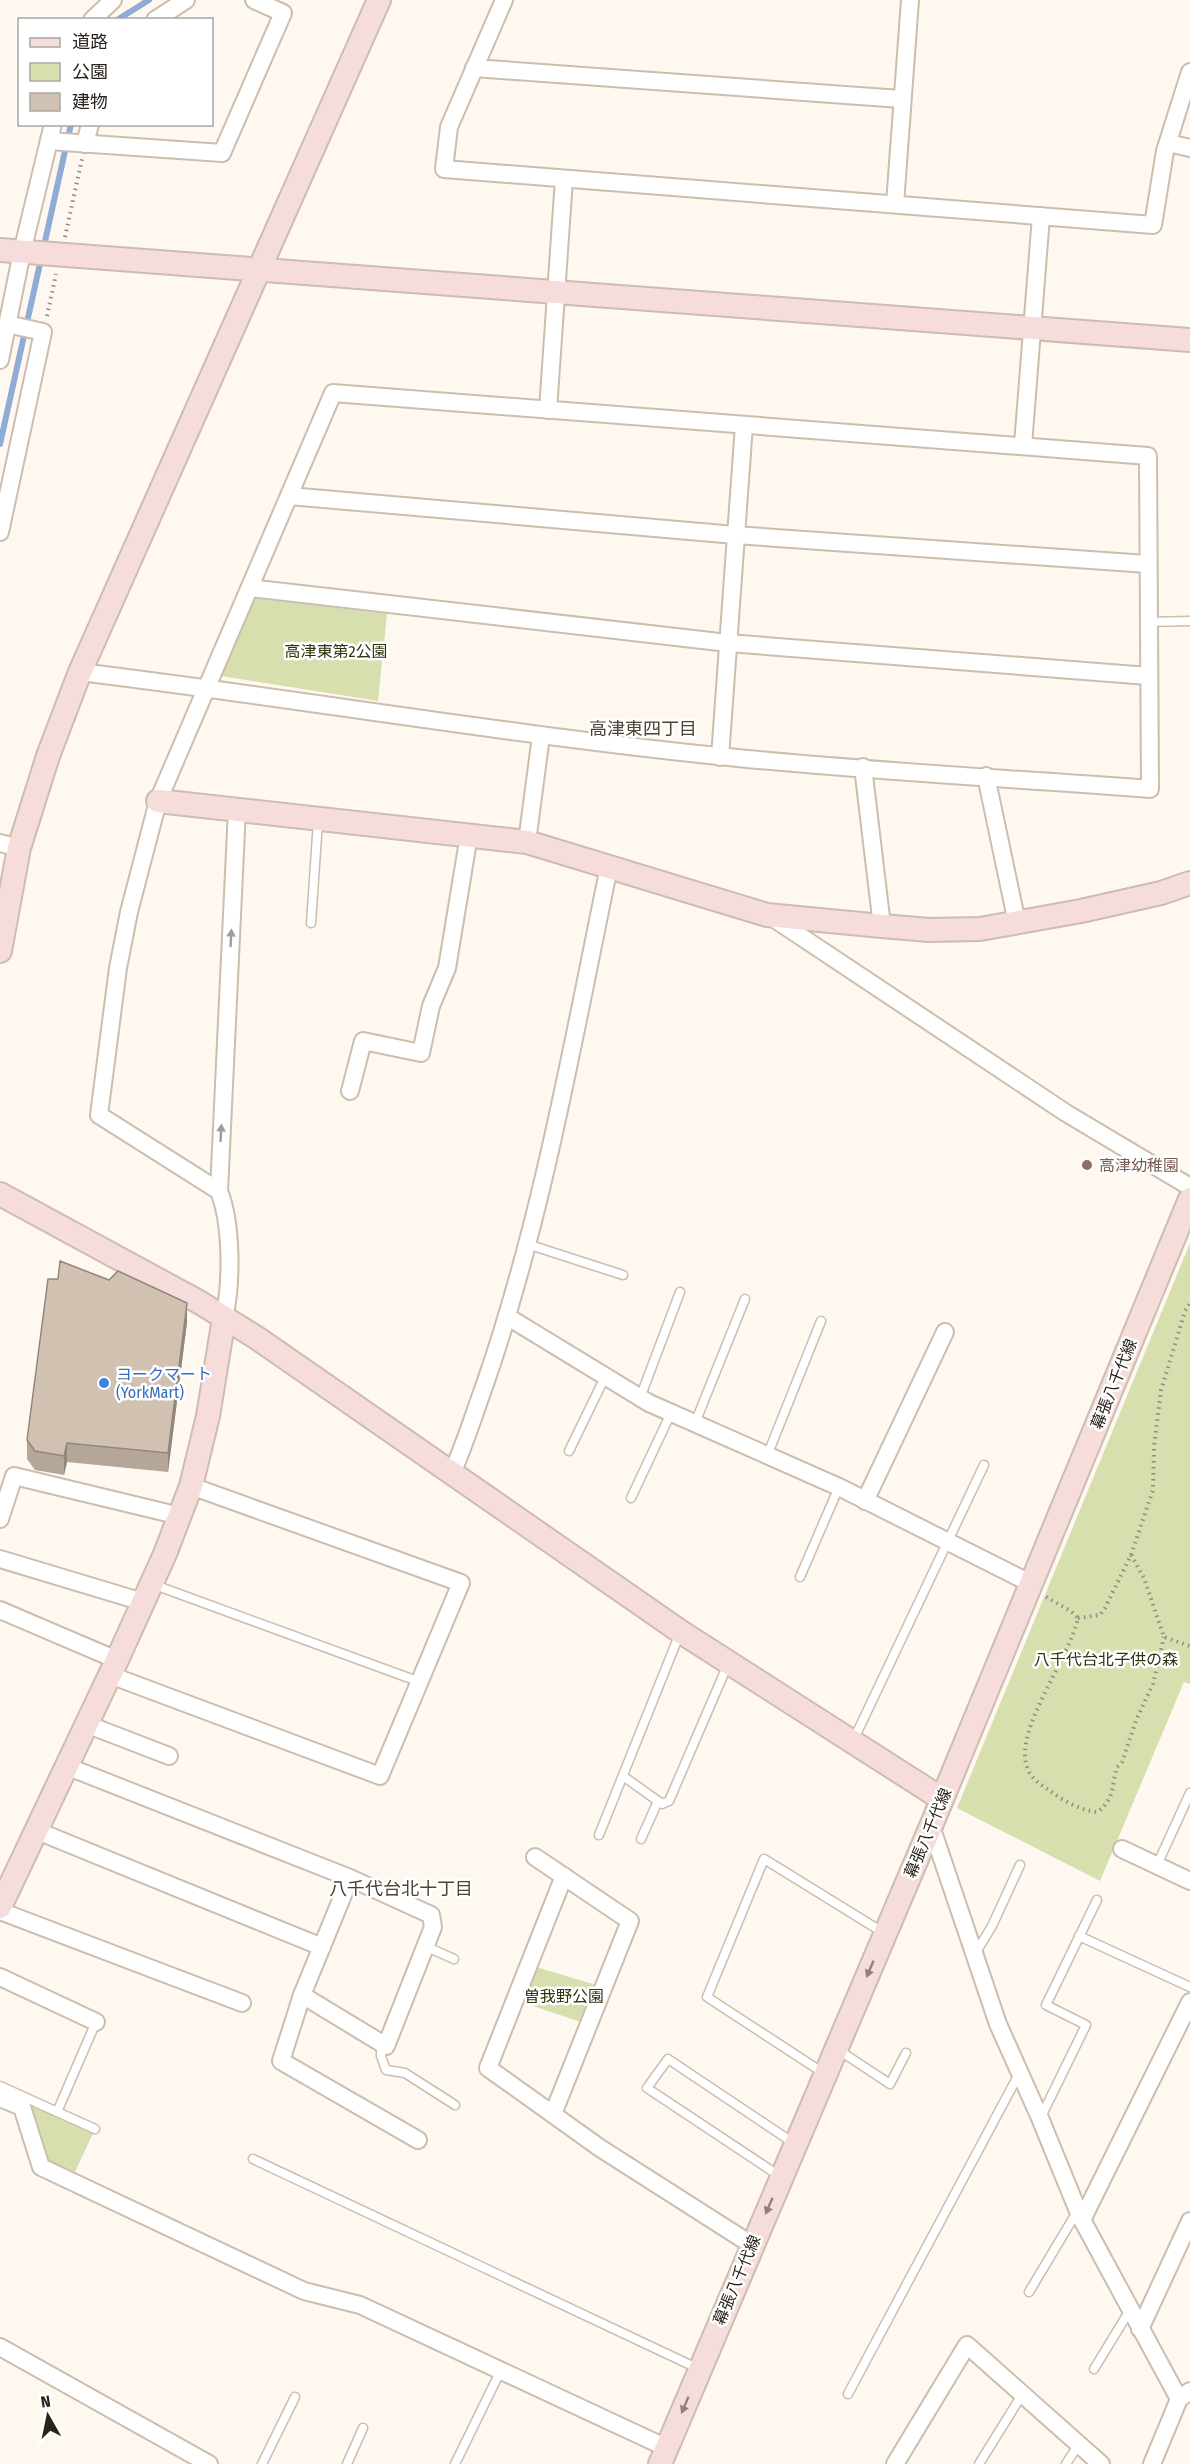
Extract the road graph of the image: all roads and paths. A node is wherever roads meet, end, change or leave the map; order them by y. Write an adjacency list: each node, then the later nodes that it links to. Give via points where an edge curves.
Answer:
1 (113, 0): 7 (street)
2 (186, 0): 8 (street)
3 (254, 0): 16 (street, via 283,13 222,153)
4 (379, 0): 23 (street)
5 (504, 0): 9 (street)
6 (910, 0): 11 (street)
7 (94, 18)
8 (157, 18)
9 (474, 68): 11 (street); 18 (street, via 449,128 444,169)
10 (1190, 72): 15 (street)
11 (901, 99): 19 (street)
12 (53, 126): 14 (street)
13 (89, 126): 16 (street)
14 (53, 142): 16 (street); 21 (street)
15 (1168, 143): 17 (street); 20 (street, via 1153,225)
16 (82, 144): 22 (path)
17 (1190, 148)
18 (564, 179): 19 (street); 24 (street)
19 (895, 204): 20 (street)
20 (1041, 216): 26 (street)
21 (17, 251): 22 (street); 25 (street)
22 (58, 254): 23 (street); 27 (path)
23 (260, 269): 24 (street); 41 (street)
24 (557, 292): 26 (street); 30 (street)
25 (7, 324): 27 (street); 29 (street)
26 (1034, 329): 28 (street); 32 (street)
27 (44, 332): 34 (street)
28 (1190, 340)
29 (0, 360)
30 (549, 410): 31 (street); 33 (street, via 333,393)
31 (744, 425): 32 (street); 35 (street)
32 (1023, 446): 36 (street, via 1148,456)
33 (290, 496): 35 (street); 37 (street)
34 (0, 532)
35 (735, 535): 36 (street); 40 (street)
36 (1148, 564): 39 (street)
37 (250, 588): 40 (street); 43 (street)
38 (1190, 621): 39 (lane)
39 (1148, 622): 42 (street)
40 (728, 643): 42 (street); 45 (street)
41 (80, 672): 43 (street); 53 (street)
42 (1148, 676): 47 (street, via 1150,789)
43 (205, 688): 44 (street); 48 (street)
44 (542, 736): 45 (street); 52 (street)
45 (720, 757): 46 (street)
46 (863, 767): 47 (street); 59 (street)
47 (986, 776): 58 (street)
48 (158, 801): 49 (street); 63 (street, via 118,968 99,1115)
49 (237, 809): 50 (street); 63 (street, one-way to 49)
50 (318, 818): 51 (street); 57 (lane)
51 (469, 835): 52 (street); 61 (street, via 447,968 430,1006 421,1053 363,1041)
52 (526, 842): 54 (street)
53 (10, 845): 60 (street)
54 (609, 867): 56 (street); 66 (street, via 553,1139)
55 (1190, 883): 58 (street, via 1161,893)
56 (767, 915): 59 (street); 62 (street, via 1066,1113)
57 (311, 923)
58 (1017, 923): 59 (street, via 980,929)
59 (882, 926)
60 (0, 951)
61 (350, 1091)
62 (1190, 1187)
63 (219, 1191): 72 (street, via 225,1206 230,1292)
64 (0, 1194): 72 (street)
65 (1190, 1199): 93 (street, 幕張八千代線)
66 (527, 1244): 67 (lane); 71 (street)
67 (623, 1275)
68 (680, 1292): 76 (lane)
69 (745, 1299): 78 (lane)
70 (1190, 1303): 90 (path, via 1161,1390 1153,1490)
71 (508, 1317): 75 (street); 82 (street)
72 (224, 1318): 82 (street); 83 (street)
73 (821, 1321): 80 (lane)
74 (945, 1332): 86 (street)
75 (605, 1377): 76 (street); 79 (lane)
76 (640, 1398): 77 (street)
77 (671, 1413): 78 (street); 85 (lane)
78 (695, 1423): 80 (street)
79 (569, 1450)
80 (767, 1456): 84 (street)
81 (984, 1465): 89 (lane)
82 (452, 1473): 97 (street)
83 (192, 1486): 87 (street); 102 (street, via 461,1583)
84 (839, 1488): 86 (street); 92 (lane)
85 (631, 1498)
86 (865, 1501): 89 (street)
87 (180, 1516): 88 (street, via 14,1476); 94 (street)
88 (0, 1519)
89 (946, 1542): 93 (street); 104 (lane)
90 (1131, 1555): 96 (path, via 1100,1615); 98 (path, via 1144,1578)
91 (0, 1559): 94 (street)
92 (800, 1577)
93 (1036, 1589): 96 (path); 109 (street, 幕張八千代線)
94 (147, 1593): 101 (street); 102 (lane)
95 (0, 1610): 101 (street)
96 (1078, 1618): 98 (path, via 1068,1651 1025,1739 1024,1751 1027,1768 1035,1780 1060,1798 1092,1812 1105,1806 1115,1791 1117,1767 1153,1684)
97 (681, 1632): 100 (street); 107 (lane)
98 (1164, 1636): 99 (path)
99 (1190, 1646)
100 (728, 1664): 104 (street); 110 (lane, via 669,1801)
101 (113, 1668): 102 (street, via 380,1776); 103 (street)
102 (420, 1682)
103 (86, 1724): 105 (street); 106 (street)
104 (852, 1743): 109 (street)
105 (170, 1756)
106 (66, 1766): 112 (street); 120 (street)
107 (623, 1776): 110 (lane); 113 (lane)
108 (1190, 1793): 118 (lane)
109 (942, 1799): 111 (street, 幕張八千代線)
110 (658, 1801): 114 (lane)
111 (931, 1827): 124 (street, 幕張八千代線); 128 (street)
112 (35, 1830): 123 (street); 127 (street)
113 (599, 1835)
114 (641, 1839)
115 (1122, 1849): 118 (street)
116 (535, 1857): 119 (street)
117 (1020, 1865): 128 (lane)
118 (1157, 1865): 121 (street)
119 (564, 1876): 145 (street, via 488,2068); 145 (street, via 630,1921)
120 (350, 1878): 126 (street, via 431,1915 433,1927); 127 (street)
121 (1190, 1881)
122 (1096, 1900): 125 (lane)
123 (0, 1909): 134 (street)
124 (885, 1934): 137 (street, 幕張八千代線, one-way to 137); 140 (lane, via 764,1859 707,1997)
125 (1079, 1936): 131 (lane); 146 (lane, via 1046,2005 1086,2025)
126 (425, 1946): 129 (lane); 136 (street, via 386,2046)
127 (322, 1947): 132 (street)
128 (975, 1954): 139 (street, via 998,2024)
129 (454, 1959)
130 (0, 1977): 135 (street)
131 (1190, 1987)
132 (302, 1995): 136 (street); 148 (street, via 281,2061)
133 (1190, 2002): 152 (street)
134 (242, 2003)
135 (96, 2022): 144 (lane)
136 (381, 2043): 143 (lane, via 386,2070 405,2073)
137 (836, 2049): 138 (lane, via 890,2084); 140 (street, 幕張八千代線)
138 (906, 2053)
139 (1020, 2073): 146 (street); 163 (lane)
140 (825, 2074): 149 (street, 幕張八千代線)
141 (0, 2086): 144 (lane)
142 (0, 2098): 161 (street, via 22,2107 41,2167 304,2291 360,2305)
143 (455, 2105)
144 (57, 2112): 147 (lane)
145 (553, 2114): 154 (street)
146 (1041, 2118): 152 (street)
147 (95, 2129)
148 (418, 2140)
149 (795, 2144): 151 (street, 幕張八千代線); 151 (lane, via 668,2059 647,2088)
150 (253, 2159): 159 (lane)
151 (781, 2177): 154 (street, 幕張八千代線, one-way to 154)
152 (1080, 2215): 155 (lane); 156 (street)
153 (1190, 2221): 157 (street)
154 (752, 2245): 159 (street, 幕張八千代線)
155 (1029, 2292)
156 (1130, 2310): 157 (street); 160 (lane)
157 (1140, 2329): 164 (street)
158 (0, 2347): 169 (street)
159 (700, 2369): 168 (street, 幕張八千代線, one-way to 168)
160 (1094, 2369)
161 (500, 2372): 168 (street); 172 (lane)
162 (1023, 2392): 167 (street); 173 (street, via 967,2345); 174 (lane)
163 (849, 2394)
164 (1184, 2395): 177 (street)
165 (295, 2397): 170 (lane)
166 (363, 2428): 171 (lane)
167 (1079, 2444): 175 (lane); 176 (street)
168 (663, 2456)
169 (209, 2464)
170 (262, 2464)
171 (347, 2464)
172 (455, 2464)
173 (895, 2464)
174 (979, 2464)
175 (1066, 2464)
176 (1101, 2464)
177 (1152, 2464)

